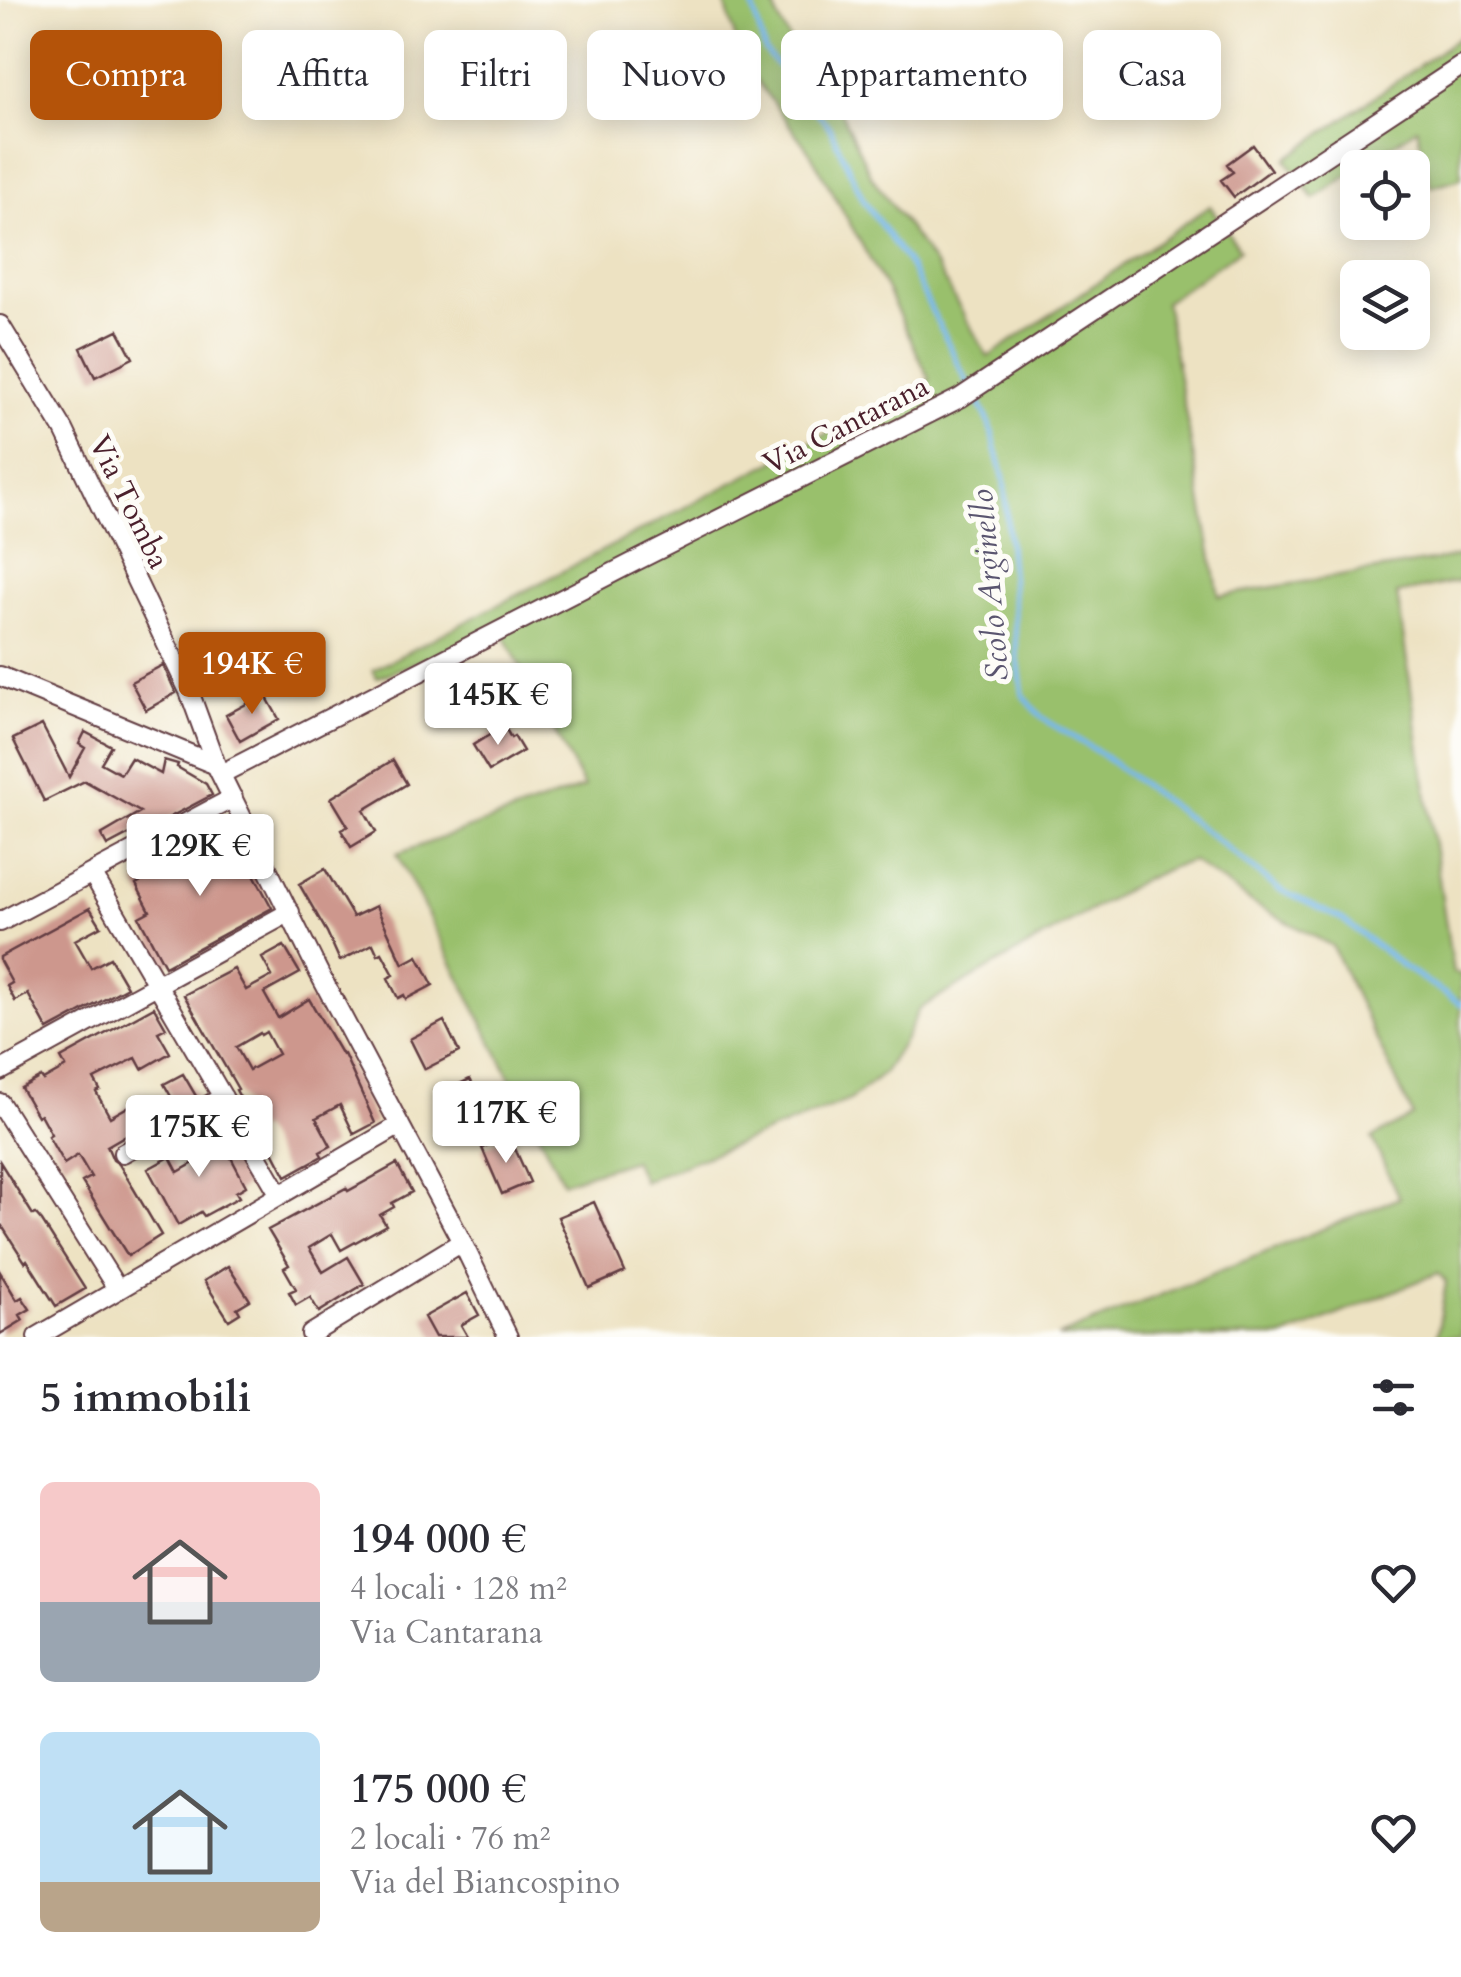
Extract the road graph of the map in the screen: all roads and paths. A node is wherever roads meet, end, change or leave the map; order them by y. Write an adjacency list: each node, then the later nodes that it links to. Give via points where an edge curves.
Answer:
1 (1461, 66): 4 (street, Via Cantarana, via 972,391)
2 (0, 325): 4 (street, Via Tomba, via 64,430 189,691)
3 (0, 676): 4 (street)
4 (219, 770): 5 (street, Via Tomba)
5 (233, 798): 6 (street); 7 (street, Via Tomba)
6 (92, 873): 8 (street); 9 (street)
7 (290, 912): 9 (street); 13 (street, Via Tomba)
8 (0, 922)
9 (159, 986): 10 (street); 11 (street)
10 (0, 1072)
11 (223, 1096): 14 (street); 15 (street)
12 (0, 1103): 17 (street)
13 (400, 1125): 15 (street); 16 (street, Via Tomba)
14 (123, 1154)
15 (280, 1195): 17 (street)
16 (462, 1242): 18 (street); 20 (street, Via Tomba)
17 (118, 1290): 19 (street)
18 (310, 1334)
19 (37, 1337)
20 (508, 1337)

